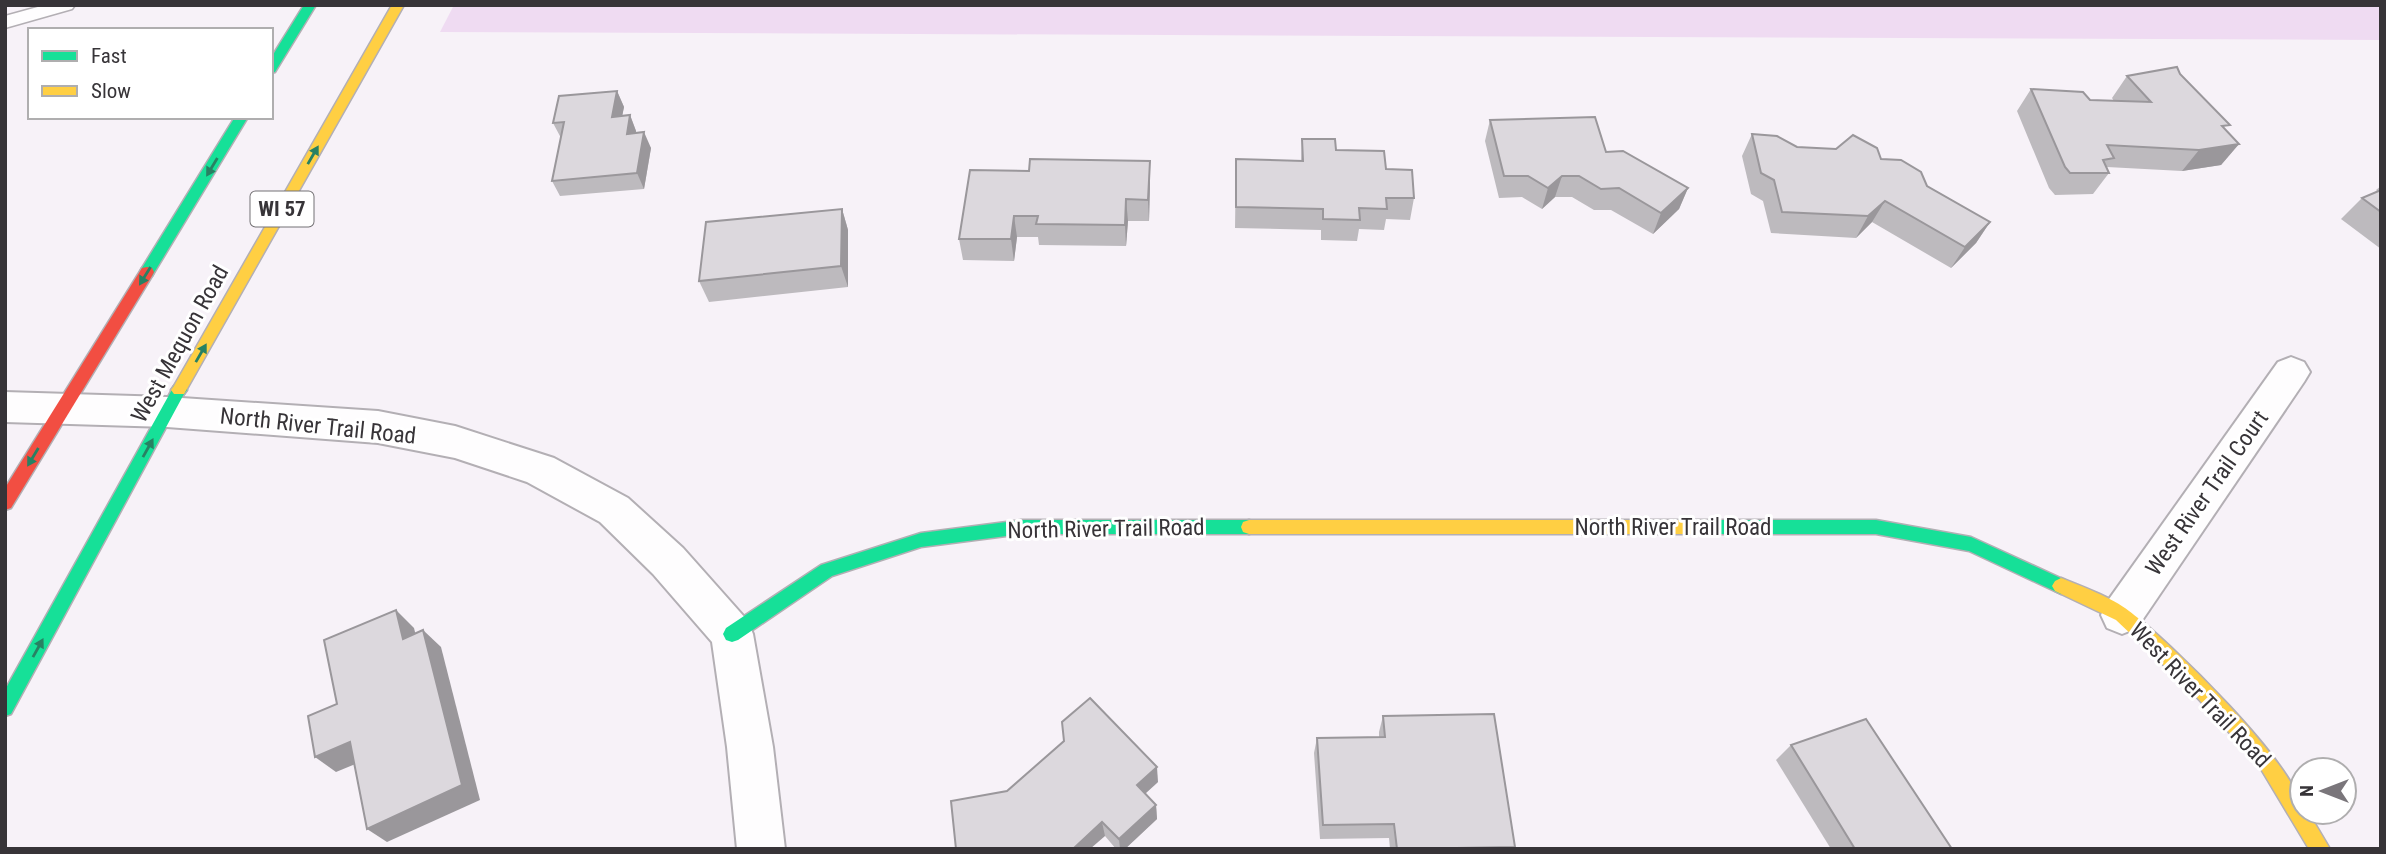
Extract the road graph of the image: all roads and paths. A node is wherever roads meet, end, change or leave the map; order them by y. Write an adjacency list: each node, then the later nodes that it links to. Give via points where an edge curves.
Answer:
1 (66, 5): 4 (lane)
2 (310, 5): 5 (main road)
3 (398, 5): 10 (main road, West Mequon Road / WI 57, one-way to 3)
4 (5, 22)
5 (273, 66)
6 (241, 119): 9 (main road, one-way to 9)
7 (2291, 372): 12 (street, West River Trail Court)
8 (5, 407): 9 (street, North River Trail Road)
9 (61, 411): 10 (street, North River Trail Road); 11 (main road, one-way to 11)
10 (167, 412): 13 (street, North River Trail Road, via 378,427 455,442 540,470 614,510 668,561); 14 (main road, West Mequon Road / WI 57, one-way to 10)
11 (5, 503)
12 (2123, 615): 13 (main road, North River Trail Road, via 1971,544 1876,527 1021,527 921,540 827,570); 16 (main road, West River Trail Road, via 2266,758)
13 (732, 634): 15 (street)
14 (5, 708)
15 (761, 849)
16 (2320, 849)

